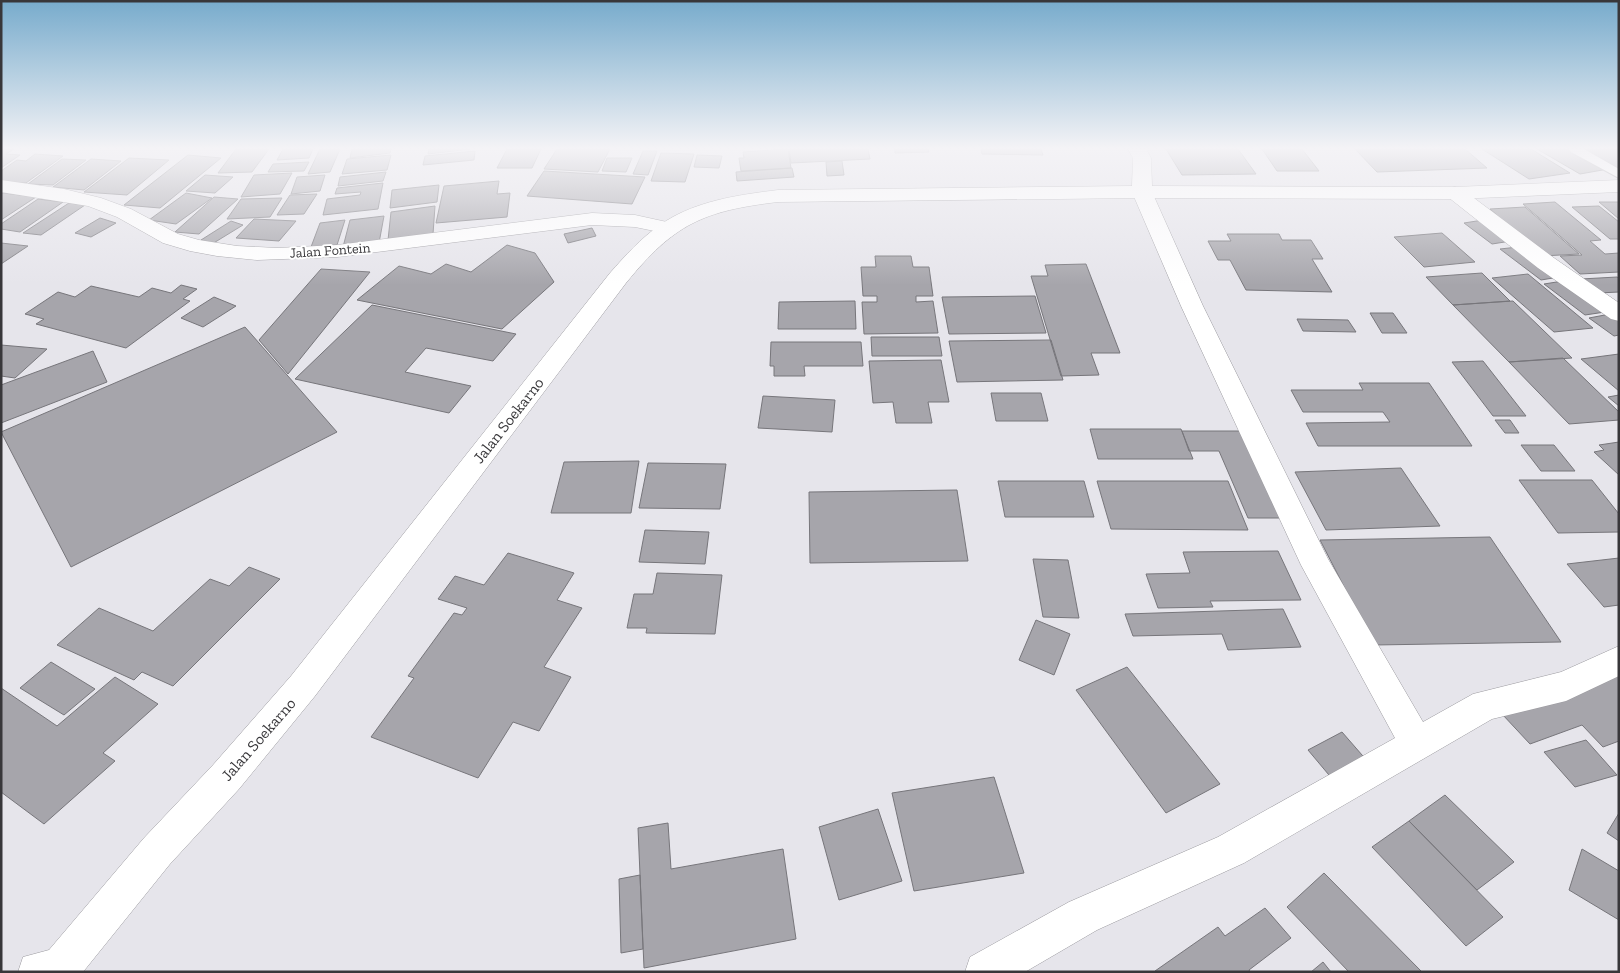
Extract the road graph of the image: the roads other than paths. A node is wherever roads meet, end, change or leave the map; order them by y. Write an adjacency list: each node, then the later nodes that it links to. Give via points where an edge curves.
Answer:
1 (57, 194): 5 (main road, Jalan Fontein, via 99,203 178,241 210,249 249,253 337,251 592,219 635,221)
2 (923, 194): 5 (main road, Jalan Soekarno, via 778,196 746,200 719,206)
3 (1143, 194): 8 (main road, via 1192,306 1316,565)
4 (1457, 194): 6 (main road)
5 (668, 228): 9 (main road, Jalan Soekarno, via 618,278 303,686)
6 (1619, 314)
7 (1619, 660): 8 (main road, via 1566,686 1486,704)
8 (1417, 745): 10 (main road, via 1231,850 1083,916)
9 (53, 970)
10 (985, 972)

